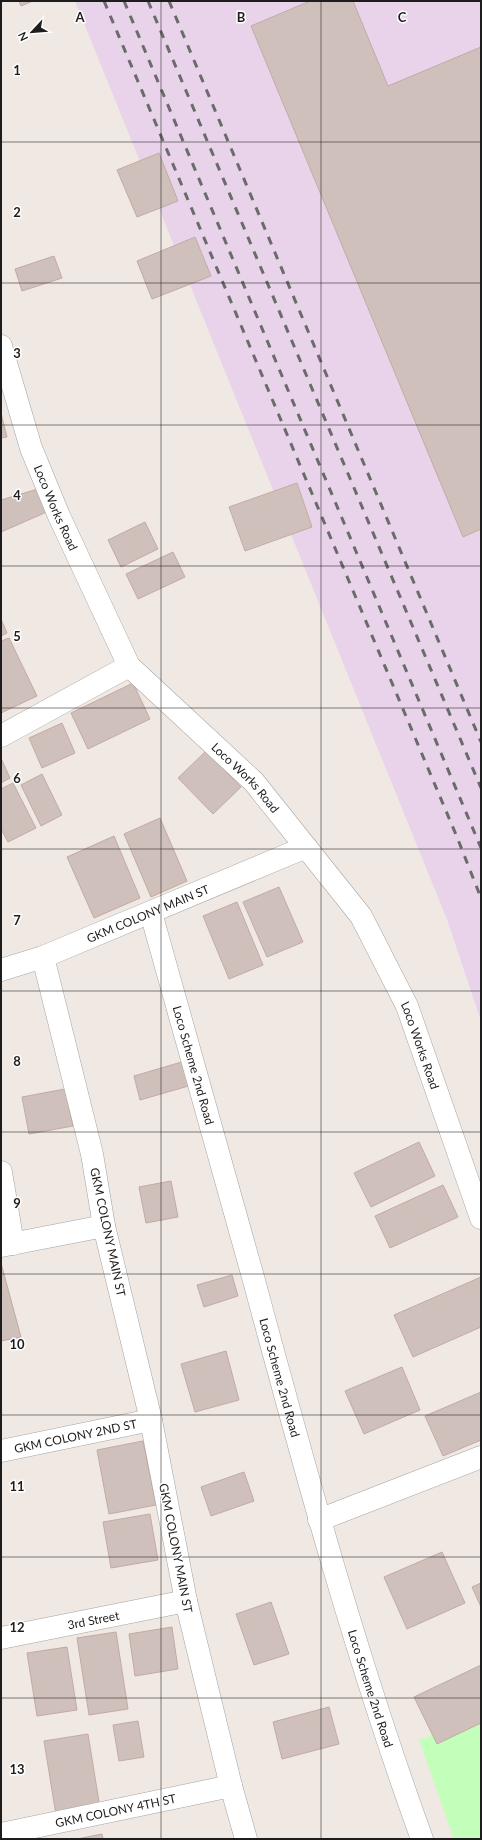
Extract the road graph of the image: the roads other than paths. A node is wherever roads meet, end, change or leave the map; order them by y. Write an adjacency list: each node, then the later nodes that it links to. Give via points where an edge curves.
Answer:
1 (1, 346): 2 (street, Loco Works Road, via 32,448 58,516)
2 (129, 666): 3 (street); 4 (street, Loco Works Road, via 254,782)
3 (1, 736)
4 (306, 847): 5 (street, GKM COLONY MAIN ST); 9 (street, Loco Works Road, via 361,916 407,1006)
5 (151, 913): 6 (street, GKM COLONY MAIN ST); 15 (street, Loco Scheme 2nd Road, via 215,1136)
6 (44, 957): 7 (street); 10 (street, GKM COLONY MAIN ST, via 92,1154)
7 (1, 970)
8 (1, 1172): 11 (street)
9 (481, 1218)
10 (104, 1226): 11 (street); 12 (street, GKM COLONY MAIN ST)
11 (7, 1245)
12 (151, 1420): 13 (street, GKM COLONY 2ND ST); 16 (street, GKM COLONY MAIN ST)
13 (1, 1451)
14 (481, 1457): 15 (street)
15 (318, 1520): 21 (street, Loco Scheme 2nd Road, via 389,1746)
16 (186, 1601): 17 (street, 3rd Street); 18 (street, GKM COLONY MAIN ST)
17 (1, 1638)
18 (231, 1786): 19 (street, GKM COLONY 4TH ST); 20 (street, GKM COLONY MAIN ST)
19 (1, 1834)
20 (246, 1839)
21 (422, 1839)

